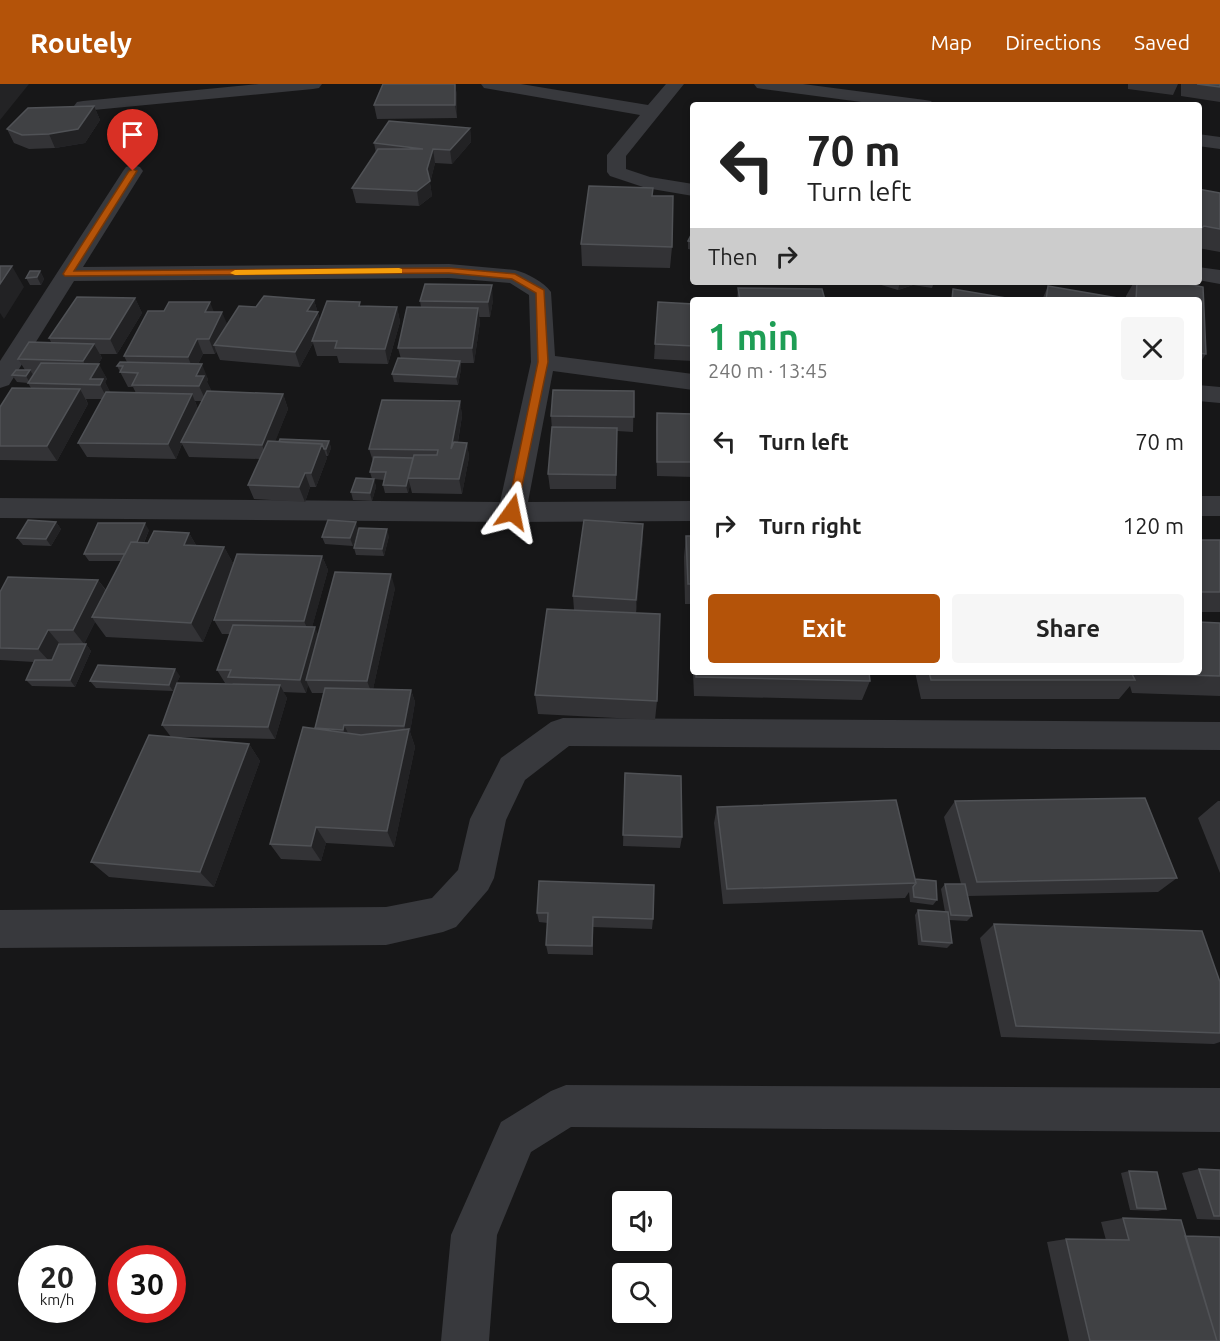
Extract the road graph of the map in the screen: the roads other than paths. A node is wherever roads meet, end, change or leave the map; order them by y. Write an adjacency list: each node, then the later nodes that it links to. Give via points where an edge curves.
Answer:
1 (313, 84): 6 (street)
2 (490, 84): 7 (street)
3 (675, 84): 7 (street)
4 (763, 84): 5 (street)
5 (902, 102)
6 (83, 106)
7 (651, 111): 11 (street, via 616,155 617,172)
8 (1202, 141): 9 (street)
9 (1220, 143)
10 (133, 171): 12 (street)
11 (690, 189)
12 (68, 274): 15 (street, via 449,271 515,277 540,292); 16 (street)
13 (1202, 274): 14 (street)
14 (1220, 277)
15 (543, 362): 17 (street); 24 (street)
16 (0, 380)
17 (690, 382)
18 (1202, 393): 19 (street)
19 (1220, 395)
20 (1202, 506): 21 (street)
21 (1220, 506)
22 (0, 508): 24 (street)
23 (690, 511): 24 (street)
24 (512, 512)
25 (1220, 736): 26 (street, via 563,732 513,769 488,819 476,878 443,914 386,926)
26 (0, 928)
27 (1220, 1110): 28 (street, via 566,1106 516,1137 497,1180 474,1235)
28 (465, 1341)

